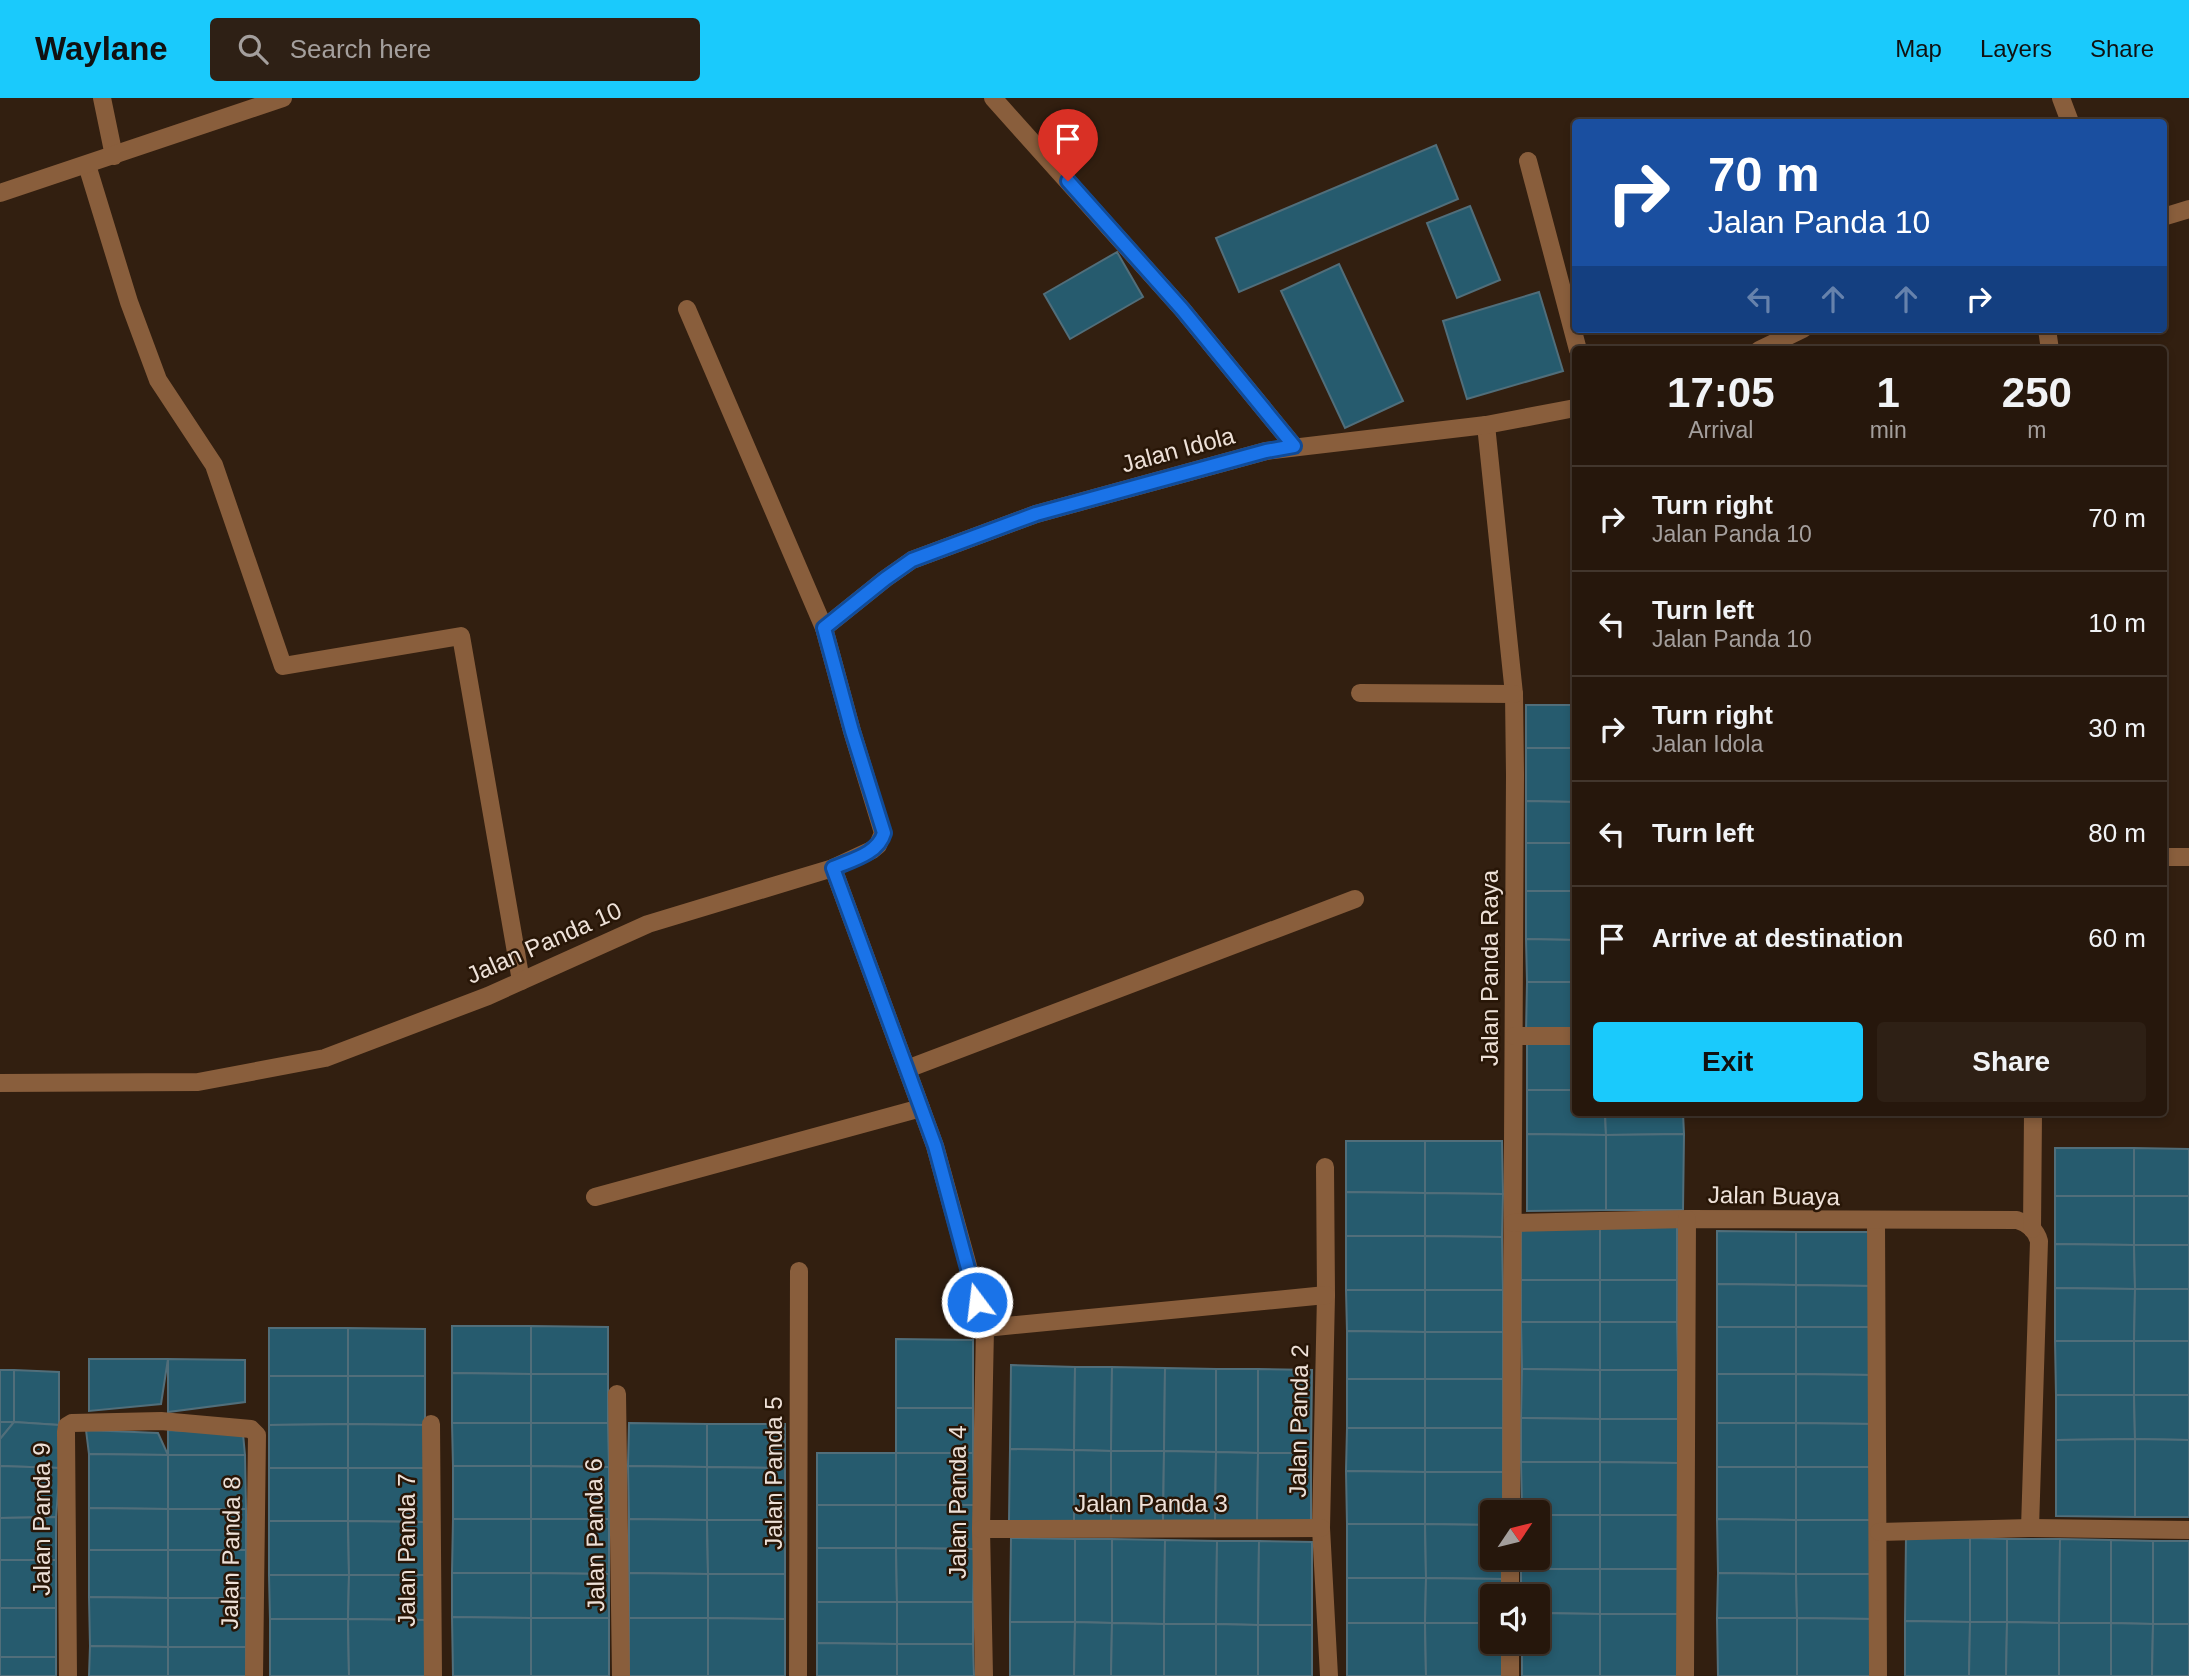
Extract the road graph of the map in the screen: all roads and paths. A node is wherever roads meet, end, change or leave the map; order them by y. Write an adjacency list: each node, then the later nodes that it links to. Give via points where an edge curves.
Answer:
1 (102, 98): 6 (street)
2 (283, 98): 6 (street)
3 (993, 98): 18 (street, via 1182,309)
4 (2061, 98): 5 (street)
5 (2069, 119)
6 (114, 156): 8 (street)
7 (1528, 160): 13 (street)
8 (87, 165): 9 (street); 26 (street, via 158,380 214,465 283,666 461,636)
9 (0, 193)
10 (2189, 209): 11 (street)
11 (2167, 216)
12 (687, 309): 19 (street)
13 (1572, 327)
14 (1795, 333): 15 (street)
15 (1767, 346)
16 (1572, 409): 17 (street, Jalan Idola)
17 (1486, 425): 18 (street, Jalan Idola); 21 (street, Jalan Panda Raya)
18 (1294, 446): 19 (street, Jalan Idola, via 1036,514 912,560)
19 (824, 628): 24 (street, Jalan Panda 10, via 884,833 872,850)
20 (1360, 693): 21 (street)
21 (1514, 694): 27 (street, Jalan Panda Raya)
22 (2167, 857): 23 (street)
23 (2189, 857)
24 (833, 868): 26 (street, Jalan Panda 10, via 648,924); 29 (street, Jalan Panda 4)
25 (1356, 899): 29 (street)
26 (521, 981): 30 (street, Jalan Panda 10, via 326,1058 198,1082)
27 (1514, 1036): 28 (street); 37 (street, Jalan Panda Raya)
28 (1572, 1036)
29 (906, 1069): 31 (street, Jalan Panda 4)
30 (0, 1083)
31 (921, 1108): 34 (street); 41 (street, Jalan Panda 4)
32 (2033, 1116): 38 (street)
33 (1325, 1167): 40 (street, Jalan Panda 2)
34 (596, 1197)
35 (1687, 1219): 36 (street, Jalan Buaya); 37 (street, Jalan Buaya); 60 (street)
36 (1876, 1221): 38 (street, Jalan Buaya, via 2017,1220); 50 (street)
37 (1513, 1223): 45 (street, Jalan Panda Raya)
38 (2032, 1229): 47 (street, via 2039,1241)
39 (799, 1271): 56 (street, Jalan Panda 5)
40 (1326, 1295): 41 (street); 46 (street, Jalan Panda 2)
41 (985, 1328): 48 (street, Jalan Panda 4)
42 (617, 1394): 55 (street, Jalan Panda 6)
43 (431, 1424): 54 (street, Jalan Panda 7)
44 (254, 1431): 52 (street, Jalan Panda 9, via 161,1421 67,1426); 53 (street, Jalan Panda 8)
45 (1511, 1500)
46 (1321, 1528): 48 (street, Jalan Panda 3); 58 (street, Jalan Panda 2)
47 (2030, 1528): 49 (street); 50 (street)
48 (981, 1529): 57 (street, Jalan Panda 4)
49 (2189, 1530)
50 (1879, 1532): 61 (street)
51 (1510, 1654): 59 (street)
52 (68, 1676)
53 (254, 1676)
54 (433, 1676)
55 (621, 1676)
56 (798, 1676)
57 (984, 1676)
58 (1329, 1676)
59 (1510, 1676)
60 (1685, 1676)
61 (1878, 1676)

